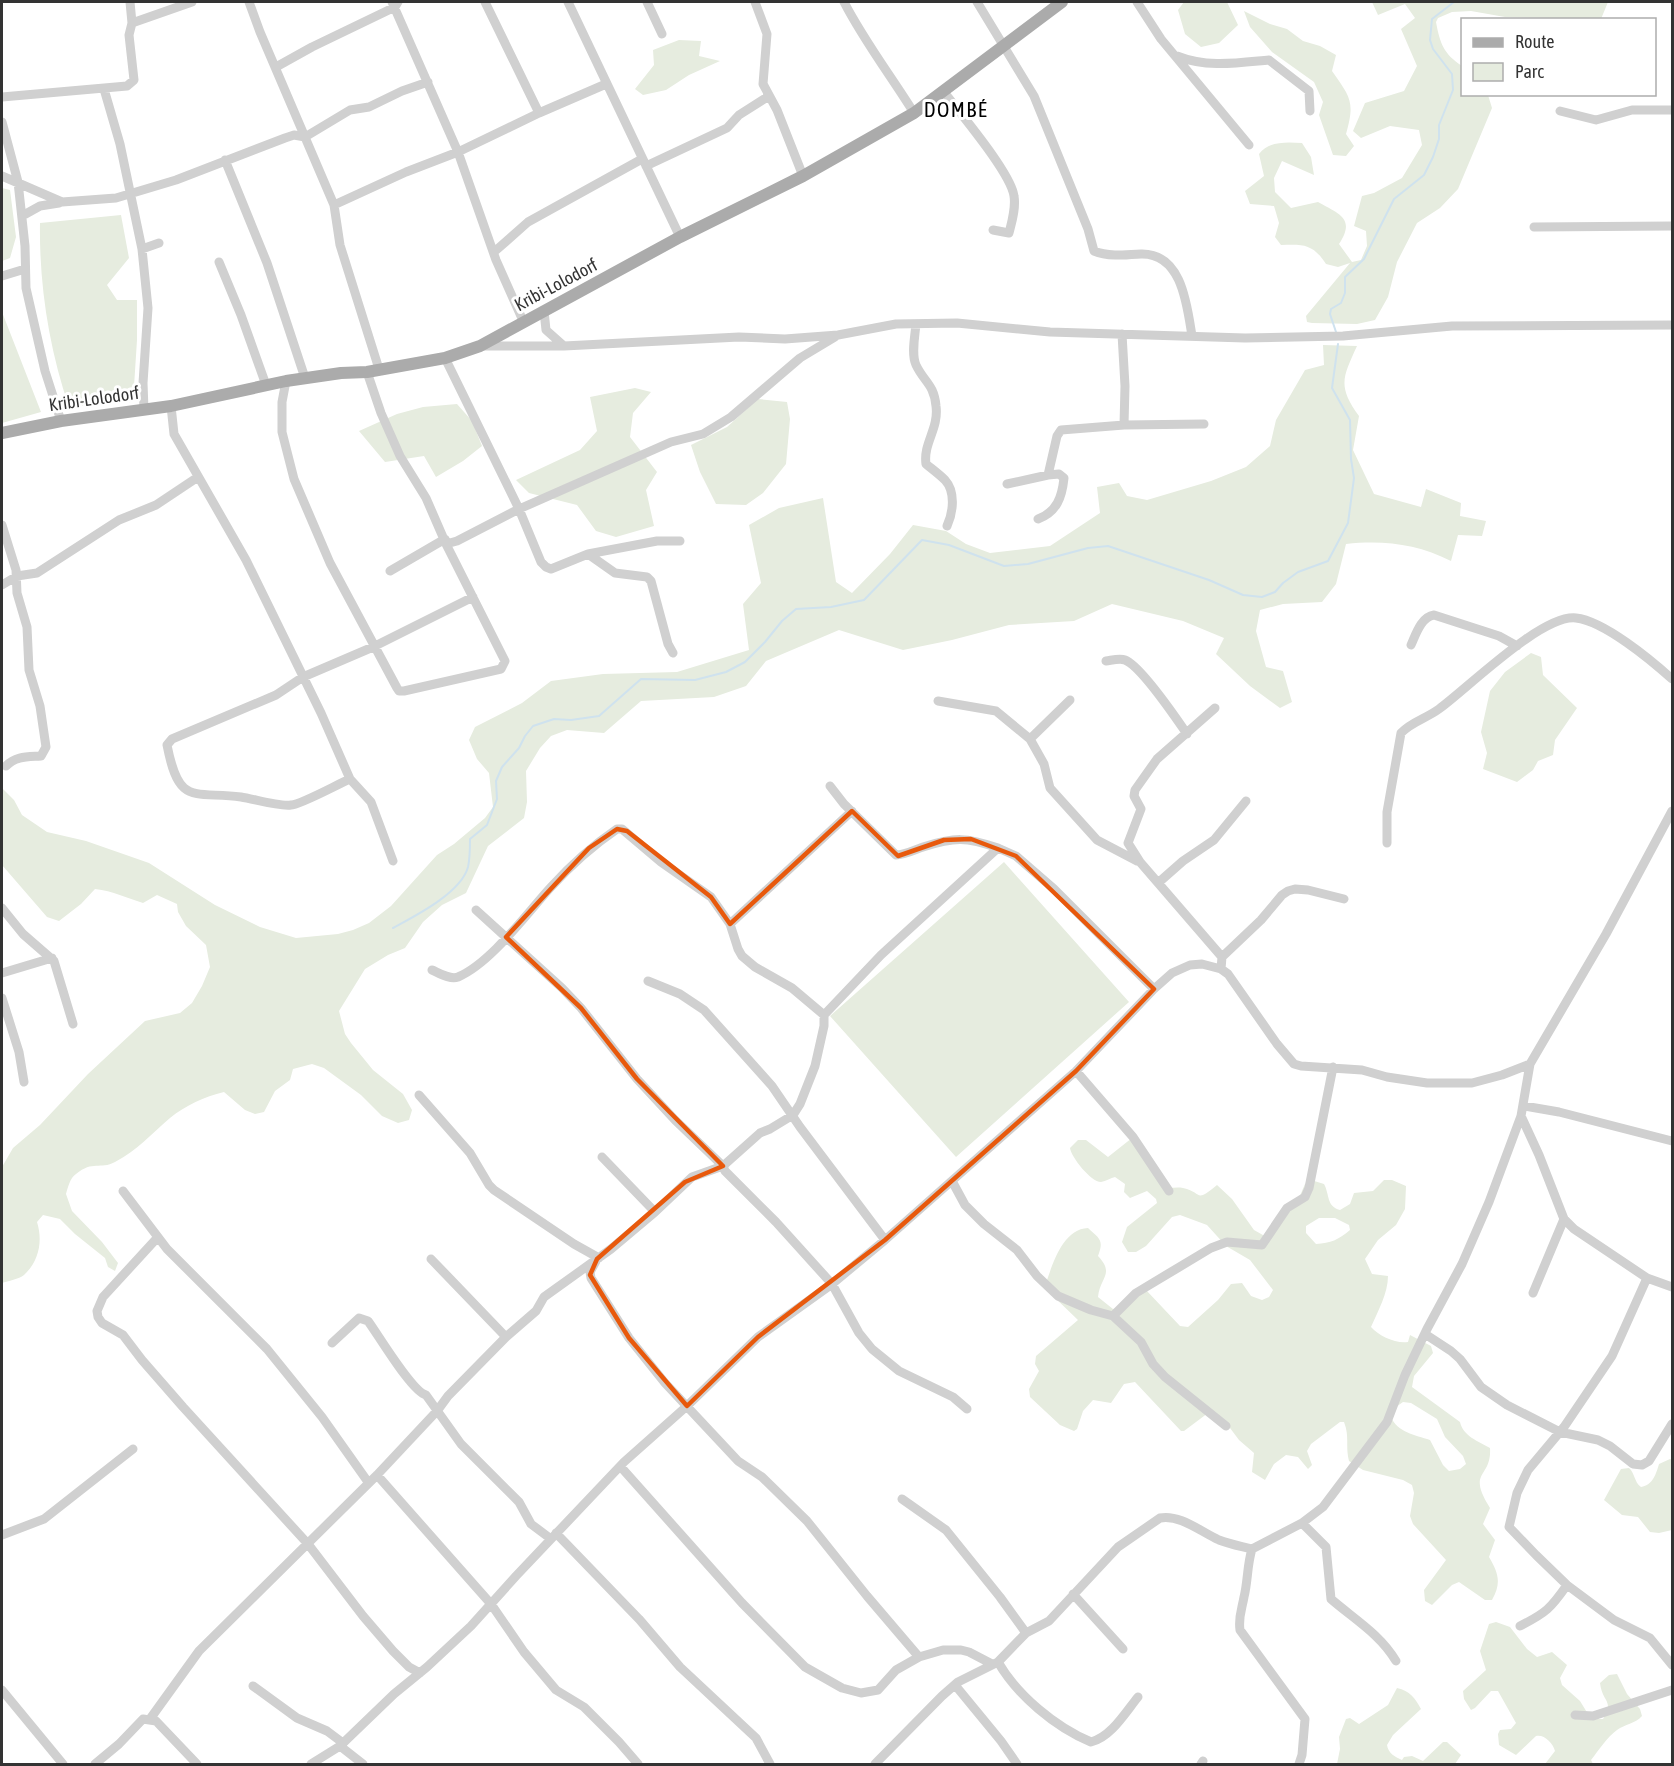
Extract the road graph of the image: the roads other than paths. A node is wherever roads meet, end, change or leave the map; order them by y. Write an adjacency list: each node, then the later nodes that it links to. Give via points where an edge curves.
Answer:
1 (130, 2): 13 (street)
2 (192, 2): 13 (street)
3 (249, 2): 17 (street)
4 (485, 2): 27 (street)
5 (568, 2): 19 (street)
6 (647, 2): 14 (street)
7 (756, 2): 22 (street, via 767,34 763,80)
8 (844, 2): 28 (street, via 864,40)
9 (977, 2): 15 (street)
10 (1062, 2): 15 (main road, Kribi-Lolodorf)
11 (1137, 2): 16 (street)
12 (395, 3): 17 (street); 18 (street)
13 (132, 23): 20 (street, via 129,35 134,80 127,86)
14 (662, 34)
15 (1005, 46): 21 (main road, Kribi-Lolodorf); 58 (street, via 1034,96 1094,251 1149,254 1165,261 1180,285)
16 (1175, 56): 25 (street, via 1204,64 1269,60 1309,91); 31 (street)
17 (276, 68): 30 (street)
18 (428, 82): 30 (street, via 369,107 350,110); 32 (street)
19 (606, 84): 27 (street); 34 (street)
20 (104, 88): 23 (street); 38 (street)
21 (944, 92): 28 (main road, Kribi-Lolodorf); 44 (street, via 990,152 1014,194 1010,233)
22 (769, 96): 34 (street, via 739,115 727,128); 36 (street)
23 (2, 97)
24 (1672, 110): 26 (street, via 1632,110 1596,120)
25 (1310, 111)
26 (1560, 111)
27 (539, 113): 32 (street)
28 (914, 113): 36 (main road, Kribi-Lolodorf)
29 (2, 123): 37 (street)
30 (305, 137): 33 (street, via 294,135); 40 (street)
31 (1249, 145)
32 (458, 152): 40 (street); 48 (street)
33 (225, 160): 38 (street); 63 (street, via 267,263)
34 (644, 163): 45 (street); 48 (street, via 528,222)
35 (2, 176): 37 (street)
36 (802, 176): 45 (main road, Kribi-Lolodorf)
37 (18, 182): 39 (street); 41 (street)
38 (130, 195): 39 (street); 47 (street)
39 (62, 202): 41 (street, via 40,206)
40 (334, 205): 62 (street, via 340,245)
41 (22, 216): 50 (street)
42 (1672, 226): 43 (street)
43 (1534, 227)
44 (993, 230)
45 (680, 237): 52 (main road, Kribi-Lolodorf)
46 (159, 243): 47 (street)
47 (142, 249): 67 (street, via 148,308)
48 (494, 252): 53 (street)
49 (219, 262): 65 (street)
50 (25, 269): 51 (street); 68 (street, via 45,370)
51 (2, 276)
52 (544, 311): 53 (main road, Kribi-Lolodorf); 60 (street, via 546,330)
53 (524, 322): 59 (main road, Kribi-Lolodorf)
54 (916, 324): 56 (street, via 957,322 1050,332); 57 (street); 78 (street, via 915,363 933,389 937,407 936,427 924,453 926,464 945,480 951,491 953,514)
55 (1672, 325): 58 (street, via 1452,326 1343,336)
56 (1122, 334): 58 (street); 70 (street)
57 (838, 335): 60 (street); 75 (street, via 800,358 731,417 703,434 671,442)
58 (1192, 336)
59 (480, 346): 60 (street); 61 (main road, Kribi-Lolodorf)
60 (564, 346)
61 (445, 358): 62 (main road, Kribi-Lolodorf); 75 (street)
62 (373, 370): 63 (main road, Kribi-Lolodorf); 80 (street, via 381,413)
63 (305, 378): 64 (main road, Kribi-Lolodorf)
64 (285, 381): 65 (main road, Kribi-Lolodorf); 88 (street, via 282,432 294,479 330,563)
65 (266, 385): 66 (main road, Kribi-Lolodorf)
66 (171, 406): 67 (main road, Kribi-Lolodorf); 73 (street, via 174,434)
67 (144, 410): 68 (main road, Kribi-Lolodorf)
68 (61, 421): 71 (main road, Kribi-Lolodorf)
69 (1204, 423): 70 (street)
70 (1124, 425): 72 (street, via 1061,430)
71 (2, 433)
72 (1048, 475): 74 (street); 76 (street, via 1059,474 1064,478 1062,495 1048,515)
73 (198, 477): 83 (street, via 156,505 119,520 37,573); 91 (street, via 246,560)
74 (1006, 484)
75 (519, 509): 80 (street, via 457,541); 81 (street, via 546,567 551,569)
76 (1038, 519)
77 (2, 525): 83 (street)
78 (947, 526)
79 (680, 541): 81 (street, via 657,541)
80 (446, 542): 82 (street); 85 (street)
81 (588, 554): 89 (street, via 615,573 641,575 651,581)
82 (390, 571)
83 (17, 576): 84 (street); 98 (street, via 17,593 27,627 29,670 46,747 41,756 18,758)
84 (2, 585)
85 (472, 597): 88 (street); 88 (street, via 505,661 501,669 399,691)
86 (1411, 645): 87 (street, via 1426,618 1434,615 1499,636)
87 (1517, 646): 92 (street, via 1554,622 1576,618 1616,636); 104 (street, via 1439,709 1401,733 1387,812)
88 (373, 647): 91 (street)
89 (673, 653)
90 (1106, 661): 96 (street, via 1122,659 1131,664)
91 (303, 677): 99 (street); 99 (street, via 276,695 172,739 167,745 172,768 190,793 239,796 291,806)
92 (1672, 679)
93 (1070, 700): 97 (street)
94 (938, 701): 97 (street, via 996,711)
95 (1215, 708): 96 (street)
96 (1187, 734): 107 (street, via 1157,759 1135,790 1141,809 1128,843)
97 (1030, 739): 107 (street, via 1044,764 1050,788 1097,840)
98 (6, 766)
99 (350, 779): 106 (street, via 371,802)
100 (830, 786): 102 (street)
101 (1246, 801): 108 (street, via 1215,840)
102 (852, 811): 105 (street, via 896,855 944,840 971,839); 112 (street)
103 (1672, 811): 124 (street)
104 (1387, 843)
105 (998, 848): 120 (street, via 1016,856 1054,888); 122 (street, via 881,955)
106 (393, 861)
107 (1140, 862): 108 (street)
108 (1158, 882): 114 (street)
109 (1344, 899): 114 (street, via 1308,890 1288,891)
110 (2, 908): 115 (street, via 23,934)
111 (476, 910): 113 (street)
112 (730, 924): 113 (street, via 711,897 627,831 617,829 589,848); 122 (street, via 742,956 792,988)
113 (506, 937): 117 (street, via 459,976); 134 (street, via 581,1008 637,1079)
114 (1222, 957): 116 (street)
115 (52, 958): 118 (street); 123 (street)
116 (1221, 969): 120 (street, via 1190,965); 125 (street, via 1294,1064)
117 (432, 970)
118 (2, 973)
119 (648, 981): 130 (street, via 680,994 704,1010)
120 (1154, 989): 126 (street)
121 (2, 998): 127 (street)
122 (824, 1015): 130 (street, via 815,1066)
123 (73, 1024)
124 (1530, 1064): 125 (street, via 1472,1083 1412,1082); 129 (street)
125 (1333, 1067): 148 (street, via 1305,1197 1287,1208 1262,1245 1227,1242 1211,1248 1136,1293)
126 (1076, 1071): 135 (street); 137 (street, via 1137,1143)
127 (24, 1082)
128 (419, 1095): 142 (street, via 470,1153 494,1190)
129 (1524, 1106): 131 (street); 132 (street)
130 (793, 1115): 134 (street, via 760,1133); 141 (street)
131 (1521, 1116): 139 (street); 149 (street, via 1476,1235)
132 (1672, 1141)
133 (602, 1157): 138 (street)
134 (723, 1166): 138 (street, via 692,1177); 145 (street)
135 (952, 1181): 141 (street); 148 (street, via 965,1205 1017,1250 1058,1296)
136 (123, 1191): 140 (street)
137 (1169, 1191)
138 (655, 1212): 142 (street)
139 (1564, 1219): 144 (street, via 1574,1230); 147 (street)
140 (158, 1237): 161 (street, via 267,1349); 166 (street, via 103,1297 98,1317 123,1335)
141 (885, 1240): 145 (street)
142 (598, 1258): 150 (street, via 544,1297 536,1311); 152 (street, via 591,1278 629,1338)
143 (431, 1259): 150 (street)
144 (1647, 1278): 146 (street); 157 (street, via 1612,1356)
145 (832, 1284): 152 (street, via 758,1337); 153 (street, via 872,1349 899,1371 953,1397)
146 (1672, 1287)
147 (1533, 1293)
148 (1113, 1316): 156 (street, via 1141,1342 1165,1377)
149 (1425, 1334): 157 (street, via 1451,1351 1481,1387 1507,1406); 163 (street, via 1381,1434 1323,1507)
150 (506, 1337): 154 (street)
151 (332, 1343): 154 (street, via 359,1318 368,1321 406,1377)
152 (687, 1406): 159 (street); 174 (street, via 738,1461 762,1477 807,1521)
153 (967, 1409)
154 (437, 1411): 160 (street); 165 (street, via 461,1444 519,1502 531,1524)
155 (1672, 1424): 157 (street, via 1649,1461 1642,1465 1633,1464 1598,1440)
156 (1226, 1426)
157 (1560, 1432): 168 (street, via 1528,1470 1516,1493 1509,1524 1510,1530)
158 (133, 1449): 164 (street, via 44,1520)
159 (620, 1466): 165 (street); 174 (street, via 742,1603 805,1667 842,1688 869,1693)
160 (377, 1474): 161 (street); 170 (street)
161 (368, 1482): 166 (street)
162 (902, 1499): 172 (street, via 946,1530)
163 (1302, 1523): 167 (street); 175 (street, via 1326,1547 1331,1599 1360,1620)
164 (2, 1535)
165 (553, 1536): 170 (street); 193 (street, via 639,1619 680,1667 756,1738)
166 (308, 1544): 178 (street, via 393,1651); 185 (street, via 199,1651)
167 (1252, 1549): 169 (street, via 1222,1541 1168,1516 1160,1518 1118,1547); 196 (street, via 1238,1619 1240,1630 1305,1719)
168 (1567, 1585): 171 (street, via 1553,1606); 177 (street, via 1614,1620 1650,1638)
169 (1073, 1594): 172 (street, via 1049,1621); 173 (street)
170 (491, 1604): 178 (street); 192 (street, via 556,1690 584,1707)
171 (1520, 1626)
172 (1026, 1633): 176 (street)
173 (1123, 1648)
174 (919, 1657): 176 (street, via 942,1650 961,1650)
175 (1396, 1661)
176 (995, 1663): 179 (street); 183 (street, via 1048,1718 1091,1742 1116,1725)
177 (1672, 1665)
178 (420, 1673): 186 (street)
179 (955, 1685): 194 (street); 195 (street)
180 (253, 1686): 186 (street, via 297,1718 327,1731)
181 (2, 1690): 187 (street)
182 (1672, 1690): 184 (street, via 1593,1716)
183 (1138, 1697)
184 (1575, 1714)
185 (150, 1719): 188 (street, via 138,1722); 189 (street)
186 (341, 1744): 190 (street); 191 (street)
187 (63, 1764)
188 (95, 1764)
189 (197, 1764)
190 (311, 1764)
191 (363, 1764)
192 (638, 1764)
193 (770, 1764)
194 (875, 1764)
195 (1017, 1764)
196 (1299, 1764)

